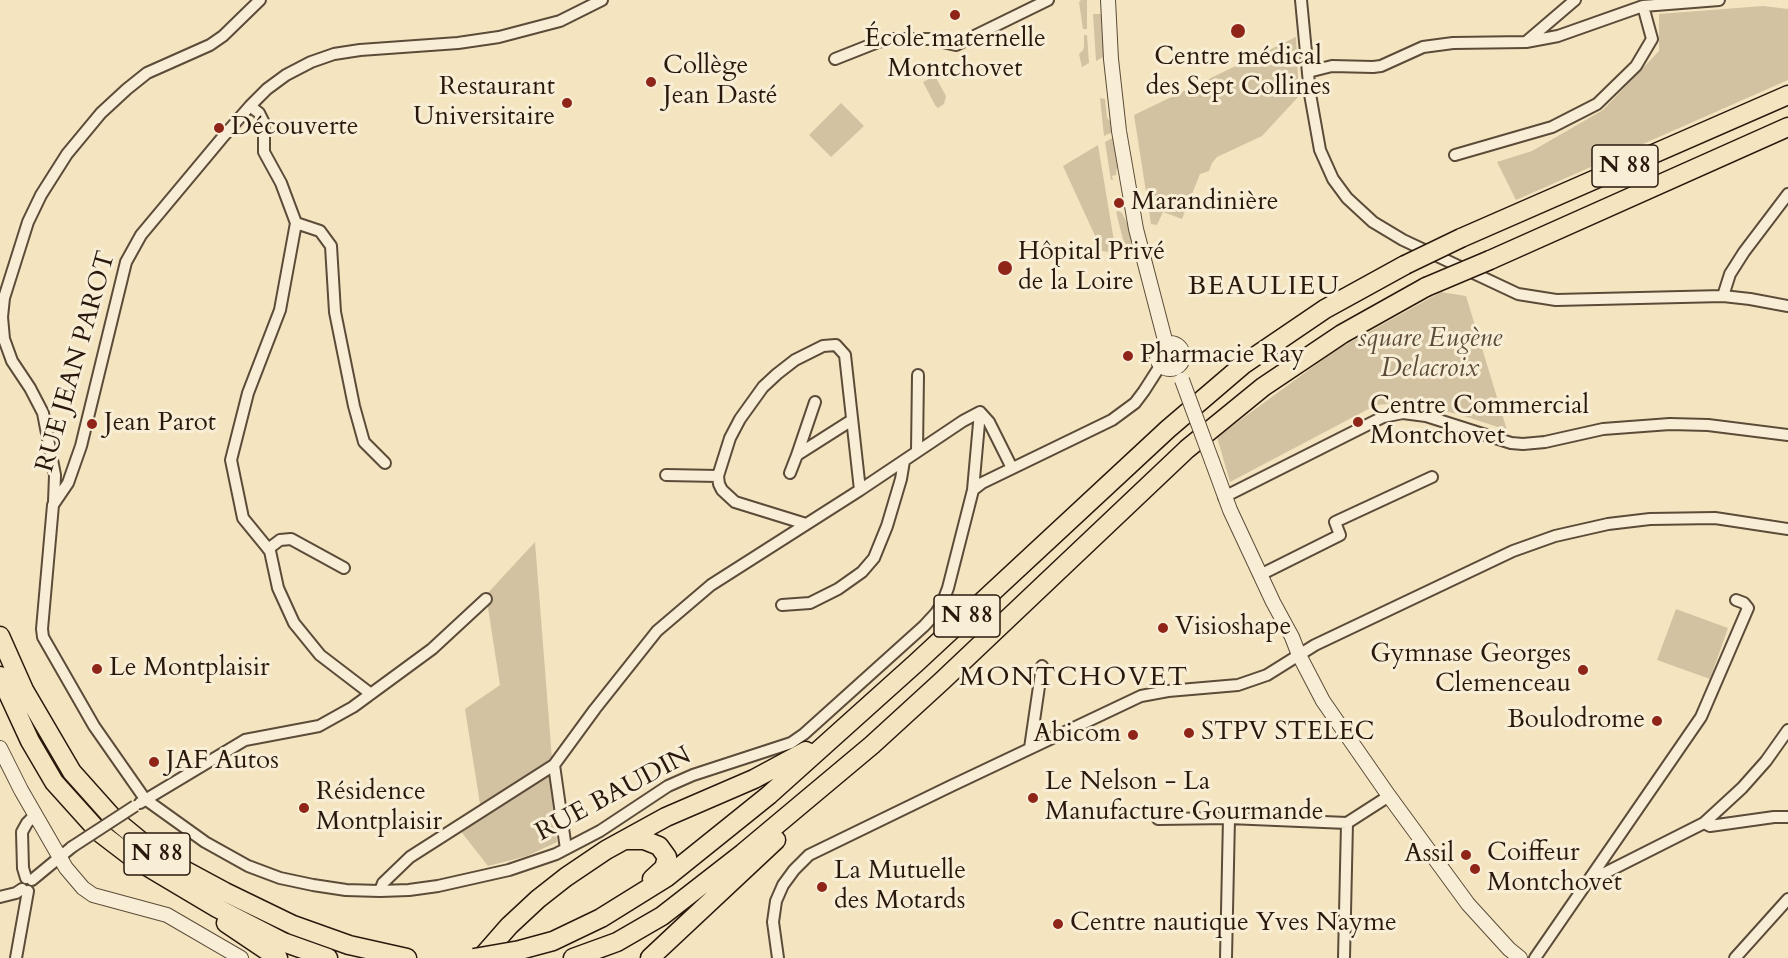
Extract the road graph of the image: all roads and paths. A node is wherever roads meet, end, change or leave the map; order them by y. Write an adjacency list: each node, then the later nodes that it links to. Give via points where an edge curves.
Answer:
1 (260, 0): 21 (street, via 210,45 147,73 86,129 41,195)
2 (602, 0): 15 (street, RUE JEAN PAROT, via 560,21 500,37 334,54 286,75)
3 (1048, 0): 12 (street, via 956,45 929,39 893,39)
4 (1108, 0): 23 (street, via 1119,131 1136,229)
5 (1575, 0): 9 (street)
6 (1719, 0): 8 (street)
7 (1303, 1): 13 (street)
8 (1643, 6): 10 (street); 17 (street, via 1652,39 1636,66 1597,104 1552,127)
9 (1557, 15): 10 (street); 11 (street)
10 (1569, 33): 11 (street)
11 (1526, 42): 13 (street, via 1423,46 1381,66 1332,66)
12 (835, 59)
13 (1308, 72): 20 (street, via 1320,150 1333,179 1373,222 1403,240 1518,294 1556,300)
14 (1788, 94): 57 (highway, N 88, bridge, via 1461,238 1325,309 1244,364 1168,429)
15 (250, 106): 19 (street, via 259,112 264,123 264,152); 43 (street, RUE JEAN PAROT, via 141,236 126,262 81,446 68,483)
16 (1788, 127): 59 (highway, N 88, bridge, via 1426,287 1312,353 1187,449)
17 (1455, 155)
18 (1788, 194): 20 (street, via 1744,252 1730,274)
19 (296, 223): 34 (street, via 320,231 331,246 335,312 354,406 364,442); 46 (street, via 280,310 248,393 231,460 243,518)
20 (1723, 296): 22 (street)
21 (2, 298): 43 (street, via 4,339 12,361 43,413 55,475)
22 (1788, 306)
23 (1166, 344): 24 (street, via 1156,355); 25 (street, via 1180,349)
24 (1160, 366): 25 (street); 35 (street, via 1135,403 1112,420)
25 (1180, 374): 42 (street, bridge)
26 (918, 375): 31 (street)
27 (815, 402): 32 (street)
28 (980, 412): 31 (street); 35 (street); 41 (street, RUE BAUDIN)
29 (852, 420): 32 (street); 38 (street, via 845,355 836,345 823,346 795,360 763,387 730,438); 40 (street)
30 (1788, 435): 42 (street, via 1670,424 1603,429 1524,444 1426,416 1402,413 1383,417)
31 (917, 452): 33 (street)
32 (798, 455): 36 (street)
33 (904, 461): 40 (street); 51 (street, via 888,526 874,558 838,589 810,603)
34 (385, 463)
35 (1012, 468): 41 (street)
36 (790, 473)
37 (666, 476): 38 (street)
38 (718, 476): 44 (street, via 722,490 735,502)
39 (1432, 477): 48 (street, via 1335,522 1340,535)
40 (860, 490): 44 (street)
41 (974, 490): 72 (street, RUE BAUDIN, via 942,604 924,626 804,734 791,743 693,774 668,786)
42 (1224, 497): 48 (street)
43 (53, 505): 64 (street, RUE JEAN PAROT, via 43,638 94,726)
44 (806, 524): 62 (street, via 718,580 657,631)
45 (1788, 529): 53 (street, via 1715,518 1650,519 1555,536 1513,551)
46 (268, 549): 47 (street, via 280,540 291,539); 56 (street, via 278,588 294,623 320,655)
47 (344, 568)
48 (1260, 575): 53 (street)
49 (486, 599): 56 (street, via 432,649)
50 (1736, 600): 75 (street, via 1748,608 1701,717)
51 (782, 605)
52 (0, 636): 85 (highway, N 88, via 24,690 72,772 114,819 160,857 293,925 349,945)
53 (1299, 655): 61 (street, via 1267,675 1238,685 1141,696); 63 (street, via 1323,700)
54 (1042, 666): 61 (street)
55 (0, 676): 74 (highway, N 88, via 54,782 99,832)
56 (371, 694): 64 (street, via 319,726 245,740)
57 (854, 717): 71 (highway, via 798,756 754,780 666,817); 80 (highway, N 88, via 769,795 676,870)
58 (1788, 730): 70 (street, via 1742,788)
59 (872, 745): 88 (highway, N 88, via 662,916 617,942); 89 (highway)
60 (0, 748): 65 (street)
61 (1030, 748): 90 (street, via 809,855 783,885 776,901 773,922)
62 (554, 765): 72 (street); 77 (street, via 410,857 383,883)
63 (1389, 796): 69 (street); 93 (street, via 1468,904)
64 (145, 799): 73 (street, bridge); 77 (street, RUE BAUDIN, via 204,842 248,866 313,885)
65 (35, 815): 73 (street); 76 (street, via 22,832)
66 (1788, 817): 70 (street, via 1710,826)
67 (1229, 818): 68 (street); 69 (street); 91 (street)
68 (1158, 819)
69 (1347, 823): 92 (street)
70 (1704, 823): 75 (street)
71 (625, 840): 80 (highway, via 644,840 659,846 667,857 664,868); 87 (highway, via 538,899)
72 (566, 849): 77 (street, RUE BAUDIN, via 482,877)
73 (60, 856): 76 (street); 82 (street, via 75,880 93,895 167,915)
74 (133, 858): 83 (highway); 84 (highway, N 88, via 217,908 284,942)
75 (1589, 882): 94 (street)
76 (27, 884): 78 (street, via 16,893); 81 (street)
77 (380, 891)
78 (0, 897)
79 (1788, 899): 95 (street)
80 (601, 918): 86 (highway, N 88, bridge, via 553,941)
81 (16, 958)
82 (240, 958)
83 (278, 958)
84 (328, 958)
85 (407, 958)
86 (474, 958)
87 (482, 958)
88 (573, 958)
89 (650, 958)
90 (778, 958)
91 (1226, 958)
92 (1344, 958)
93 (1520, 958)
94 (1535, 958)
95 (1735, 958)

